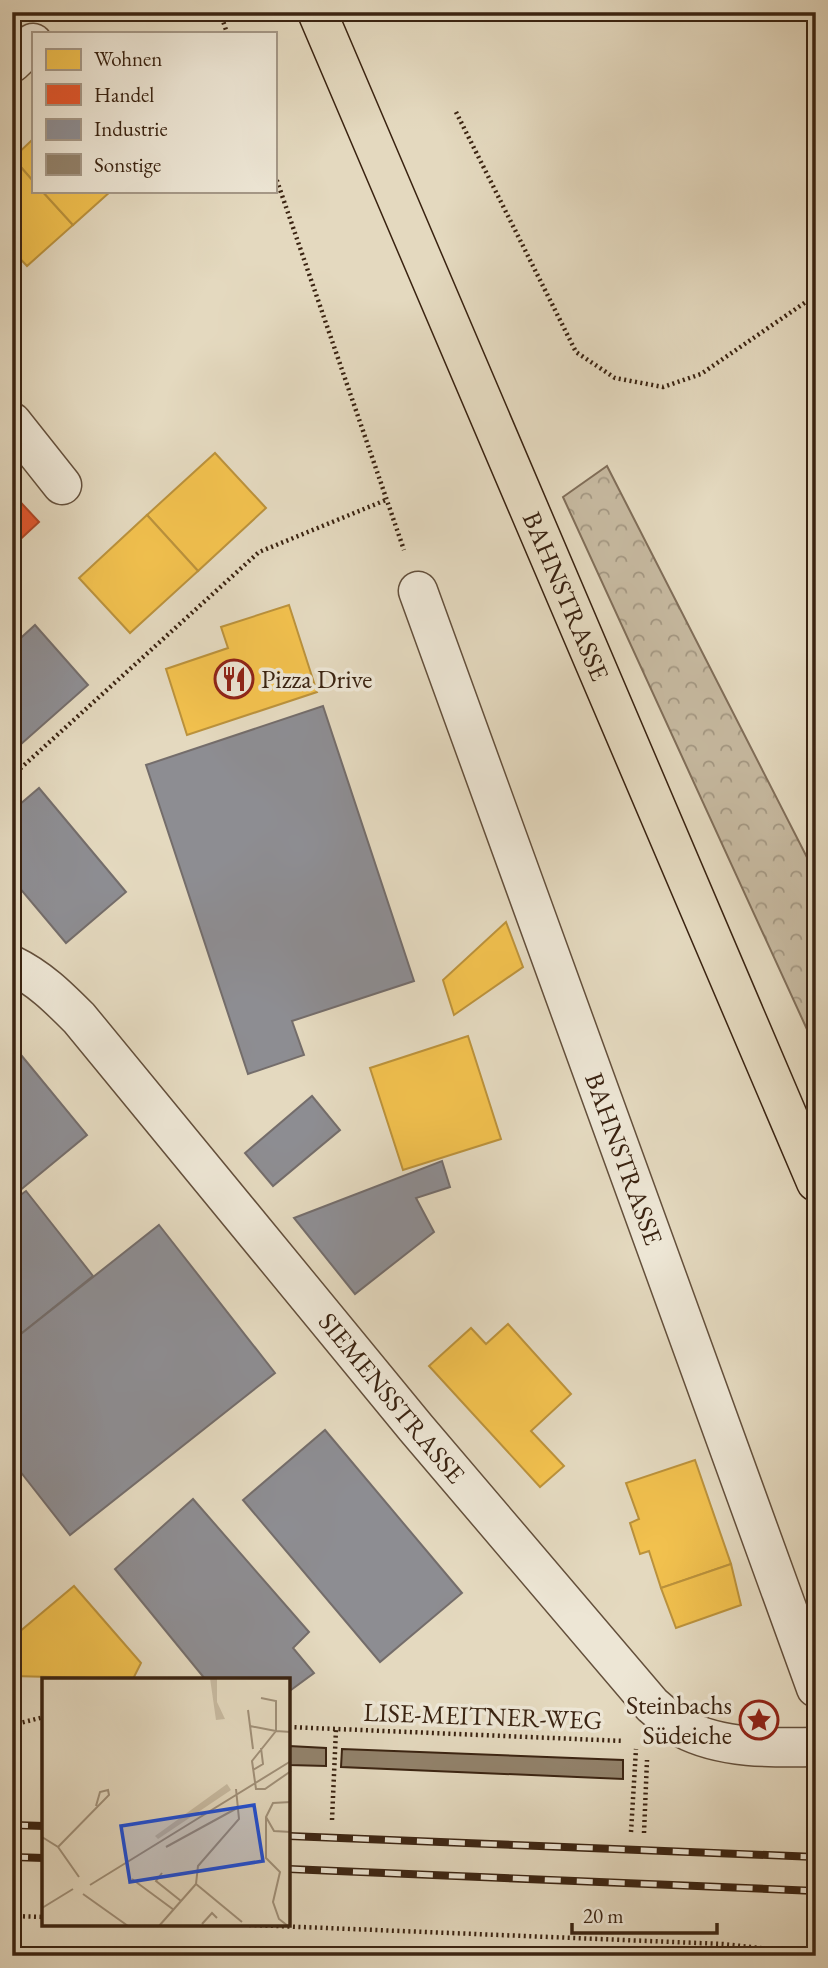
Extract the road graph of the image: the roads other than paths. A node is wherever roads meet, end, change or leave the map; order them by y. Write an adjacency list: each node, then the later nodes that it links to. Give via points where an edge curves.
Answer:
1 (317, 12): 8 (main road, BAHNSTRASSE)
2 (32, 44): 3 (street)
3 (12, 63)
4 (12, 422): 5 (street)
5 (62, 485)
6 (418, 591): 9 (street, BAHNSTRASSE)
7 (12, 965): 10 (street, SIEMENSSTRASSE, via 30,973 79,1018 646,1699 679,1727 707,1738 748,1745)
8 (816, 1182)
9 (816, 1688)
10 (816, 1747)

